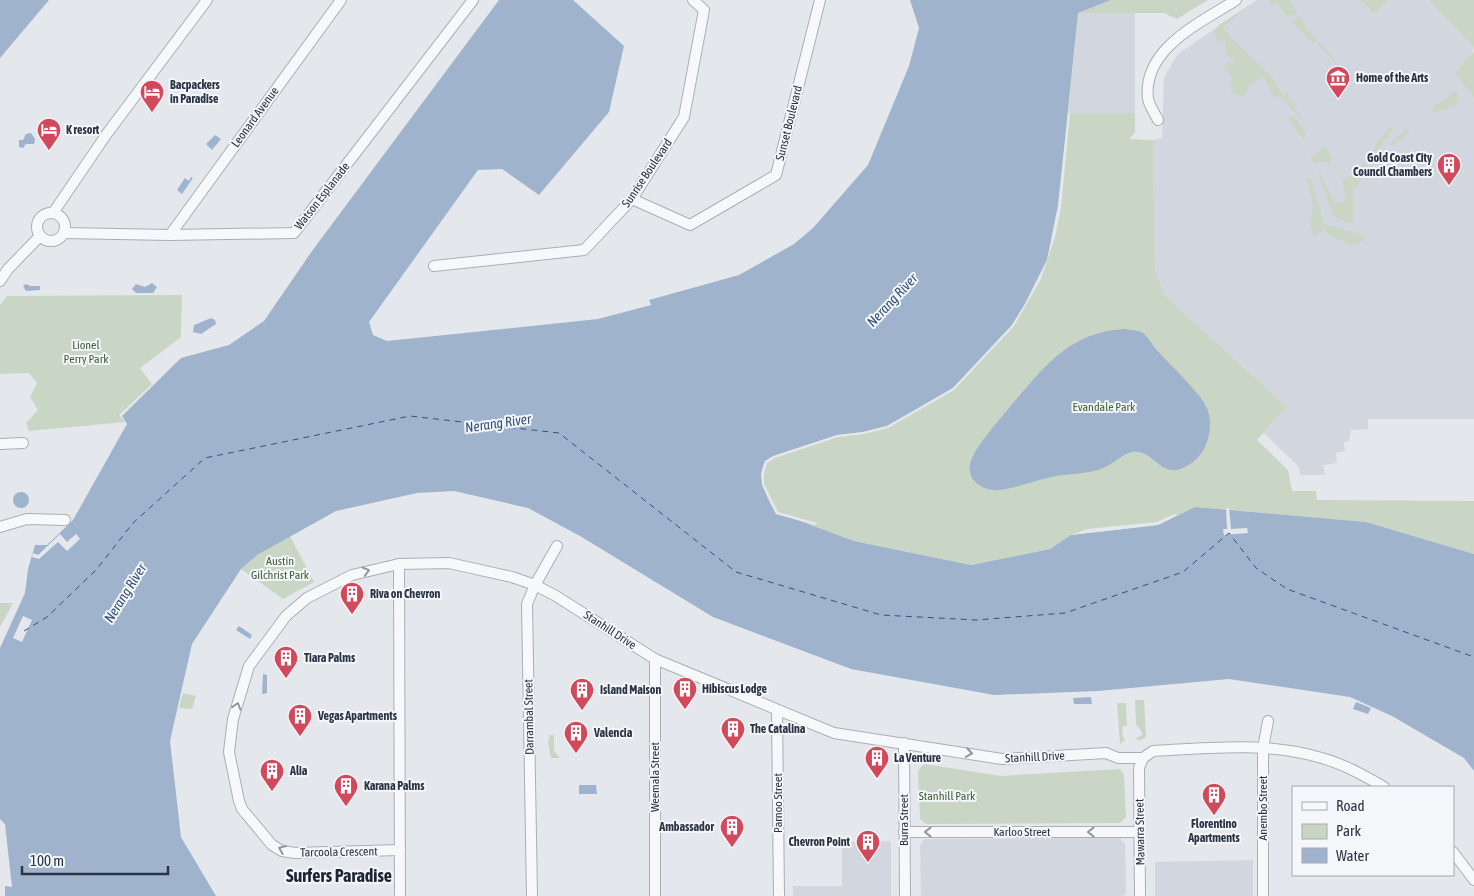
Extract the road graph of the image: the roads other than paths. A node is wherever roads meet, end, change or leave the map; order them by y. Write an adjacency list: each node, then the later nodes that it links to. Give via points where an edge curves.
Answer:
1 (207, 0): 9 (street, via 106,134)
2 (341, 0): 11 (street, Leonard Avenue)
3 (473, 0): 11 (street, Watson Esplanade, via 294,233)
4 (692, 0): 8 (street, Sunrise Boulevard, via 704,10 684,116)
5 (820, 0): 8 (street, Sunset Boulevard, via 776,175 690,224)
6 (1236, 0): 7 (street, via 1176,38 1158,60 1150,80 1148,99)
7 (1158, 120)
8 (632, 199): 13 (street, Sunrise Boulevard, via 584,250)
9 (53, 213): 10 (street, via 63,218); 12 (street, via 45,214 39,220 37,230)
10 (64, 233): 11 (street, Watson Esplanade); 12 (street, via 55,240)
11 (170, 235)
12 (40, 236): 14 (street)
13 (434, 266)
14 (0, 281)
15 (22, 443): 16 (street)
16 (0, 444)
17 (65, 520): 18 (street, via 27,518)
18 (0, 527)
19 (557, 546): 21 (street, Darrambal Street)
20 (399, 564): 21 (street, Stanhill Drive, via 449,563); 31 (street); 31 (street, Tarcoola Crescent, one-way to 20, via 282,851 272,845 242,809 229,752 233,719 249,666 286,616 307,598 352,575)
21 (535, 585): 22 (street, Stanhill Drive); 35 (street, Darrambal Street, via 527,604)
22 (654, 659): 23 (street, Stanhill Drive); 36 (street, Weemala Street)
23 (777, 711): 25 (street, Stanhill Drive, via 834,733); 37 (street, Parnoo Street)
24 (1268, 721): 26 (street, Anembo Street)
25 (904, 743): 27 (street, Stanhill Drive, one-way to 27, via 1002,759 1106,753 1118,758); 29 (street, Burra Street)
26 (1263, 748): 27 (street, Stanhill Drive, via 1153,751); 28 (street, Stanhill Drive, via 1317,757 1354,770); 40 (street, Anembo Street)
27 (1144, 758): 30 (street, Mawarra Street, via 1139,768)
28 (1382, 786)
29 (904, 832): 30 (street, Karloo Street, one-way to 29); 38 (street, Burra Street)
30 (1140, 832): 39 (street, Mawarra Street)
31 (400, 850): 34 (street)
32 (1454, 853): 33 (street)
33 (1474, 880)
34 (400, 896)
35 (532, 896)
36 (655, 896)
37 (779, 896)
38 (905, 896)
39 (1140, 896)
40 (1263, 896)

